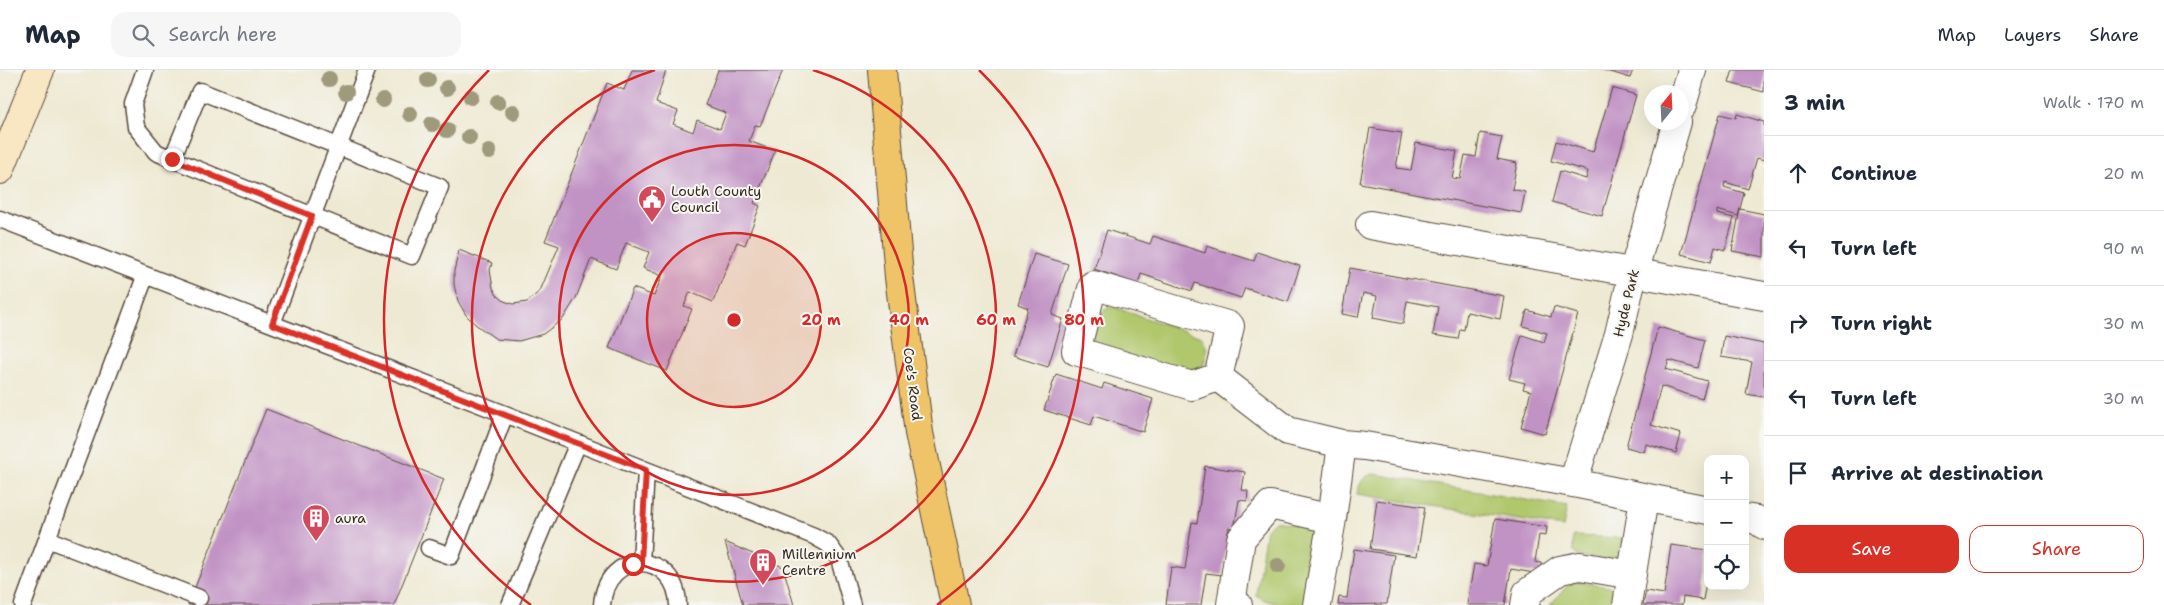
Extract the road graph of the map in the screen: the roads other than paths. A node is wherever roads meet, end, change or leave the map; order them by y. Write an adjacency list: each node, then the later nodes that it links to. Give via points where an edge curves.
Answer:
1 (40, 70): 10 (main road)
2 (145, 70): 9 (lane, via 132,104 136,127 156,152)
3 (367, 70): 8 (lane)
4 (882, 70): 39 (main road, Coe's Road, via 899,277 918,424)
5 (1692, 70): 6 (street)
6 (1688, 85)
7 (1675, 130): 14 (street, Hyde Park)
8 (338, 147): 9 (lane, via 200,91); 11 (lane); 11 (lane, via 440,187 412,256)
9 (172, 159): 11 (lane)
10 (0, 170)
11 (312, 216): 17 (lane)
12 (0, 219): 15 (lane)
13 (1370, 225): 14 (street)
14 (1633, 273): 16 (street); 23 (street, Hyde Park, via 1619,334)
15 (145, 277): 17 (lane); 29 (lane)
16 (1764, 296)
17 (272, 324): 19 (lane)
18 (1218, 377): 18 (street, via 1192,386 1076,351 1093,285 1230,326); 21 (street, via 1288,431)
19 (505, 414): 20 (lane); 30 (lane, via 451,556)
20 (578, 443): 22 (lane); 35 (lane)
21 (1342, 444): 23 (street); 26 (street)
22 (646, 470): 31 (lane); 38 (lane, via 828,544 839,559)
23 (1573, 483): 24 (street)
24 (1644, 498): 25 (street); 32 (street)
25 (1704, 509)
26 (1332, 519): 40 (street, via 1270,505 1241,539 1231,604); 41 (street)
27 (1749, 519): 28 (street)
28 (1764, 525)
29 (47, 540): 33 (lane); 34 (lane)
30 (429, 548)
31 (641, 562): 36 (lane, via 621,568 609,579 603,590); 37 (lane, via 660,569 673,582)
32 (1632, 575): 42 (street, via 1580,566 1560,570 1527,593); 43 (street)
33 (199, 598)
34 (23, 605)
35 (510, 605)
36 (602, 605)
37 (678, 605)
38 (852, 605)
39 (955, 605)
40 (1238, 605)
41 (1317, 605)
42 (1525, 605)
43 (1627, 605)

